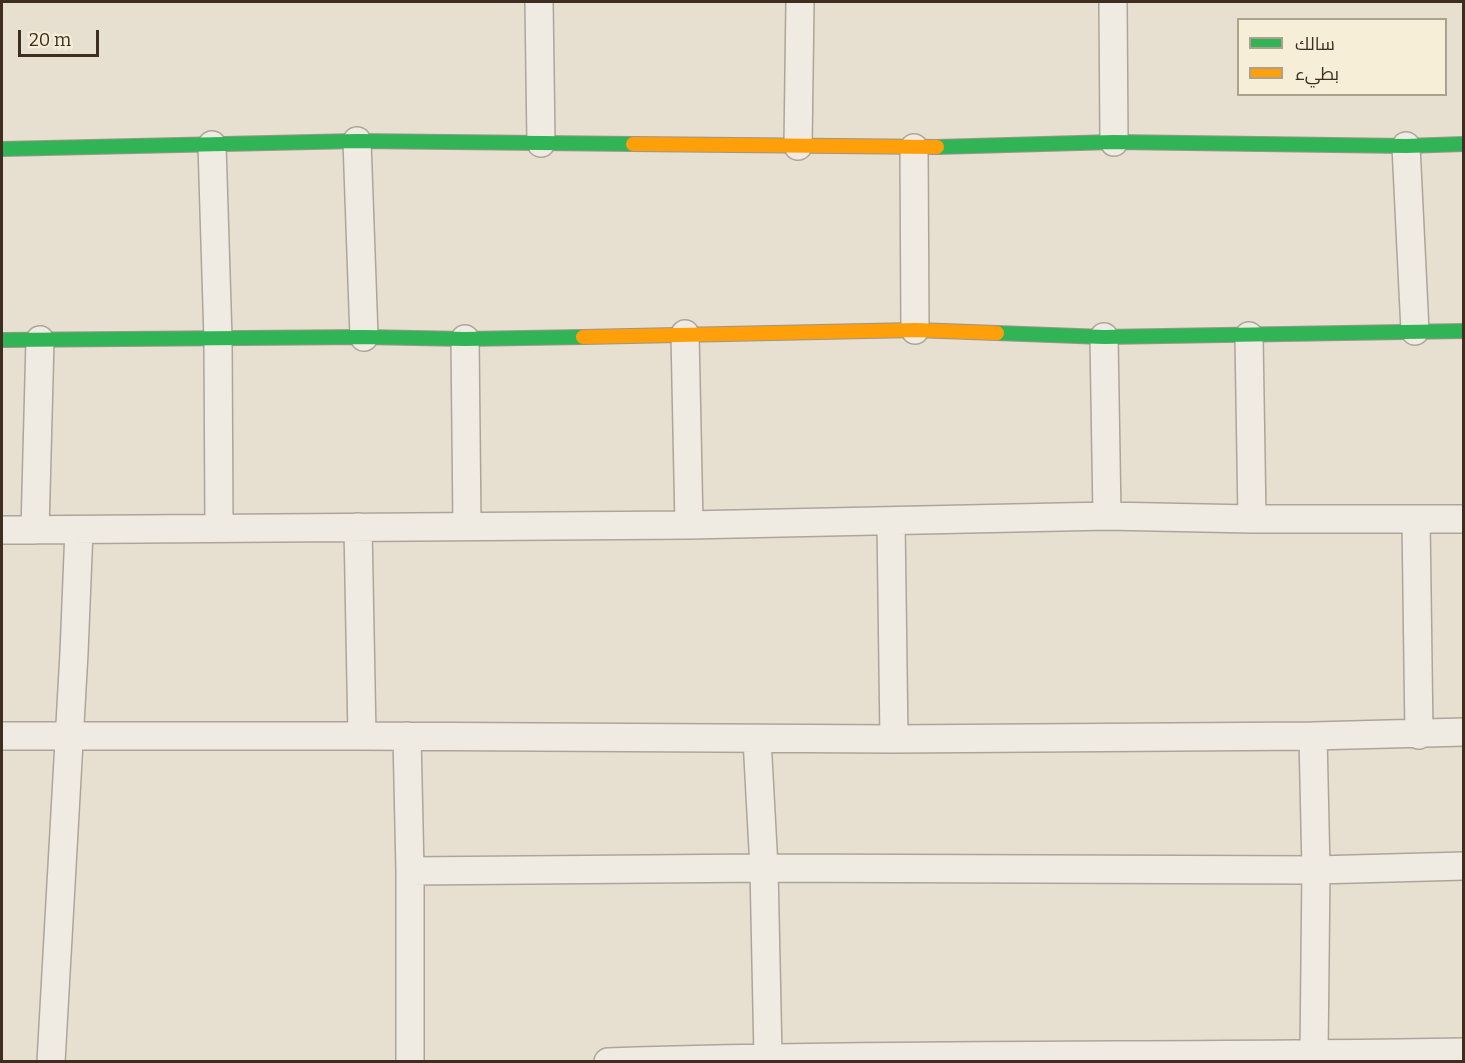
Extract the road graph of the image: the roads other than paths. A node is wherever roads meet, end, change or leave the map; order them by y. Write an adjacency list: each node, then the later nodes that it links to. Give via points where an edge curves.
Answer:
1 (539, 2): 6 (street)
2 (800, 2): 9 (street)
3 (1113, 2): 5 (street)
4 (357, 141): 6 (street); 8 (street); 18 (street)
5 (1114, 142): 10 (street); 11 (street)
6 (541, 143): 9 (street)
7 (1464, 144): 10 (street)
8 (212, 145): 12 (street); 20 (street)
9 (798, 146): 11 (street)
10 (1406, 146): 14 (street)
11 (914, 148): 13 (street)
12 (2, 150)
13 (915, 330): 16 (street); 19 (street)
14 (1415, 331): 15 (street); 17 (street)
15 (1464, 331)
16 (685, 334): 21 (street); 30 (street)
17 (1249, 336): 19 (street); 25 (street)
18 (364, 337): 20 (street); 21 (street)
19 (1104, 337): 24 (street)
20 (219, 339): 23 (street); 32 (street)
21 (465, 339): 29 (street)
22 (2, 340): 23 (street)
23 (40, 340): 34 (street)
24 (1107, 516): 25 (street); 28 (street)
25 (1252, 519): 27 (street)
26 (1464, 519): 27 (street)
27 (1416, 520): 37 (street)
28 (891, 522): 30 (street); 44 (street)
29 (467, 525): 30 (street); 31 (street)
30 (689, 525)
31 (358, 527): 32 (street); 39 (street)
32 (219, 528): 35 (street)
33 (2, 530): 34 (street)
34 (34, 530): 35 (street)
35 (79, 530): 42 (street)
36 (1464, 732): 37 (street)
37 (1419, 735): 41 (street)
38 (2, 736): 42 (street)
39 (362, 736): 40 (street); 42 (street)
40 (407, 736): 43 (street); 48 (street)
41 (1313, 736): 44 (street); 47 (street)
42 (69, 737): 54 (street)
43 (757, 739): 44 (street); 46 (street)
44 (894, 739)
45 (1464, 866): 47 (street)
46 (764, 868): 47 (street); 48 (street); 51 (street)
47 (1316, 870): 50 (street)
48 (410, 871): 55 (street)
49 (1464, 1052): 50 (street)
50 (1314, 1054): 53 (street)
51 (768, 1057): 52 (street); 56 (street)
52 (905, 1059): 53 (street)
53 (1212, 1059)
54 (51, 1062)
55 (410, 1062)
56 (608, 1062)

